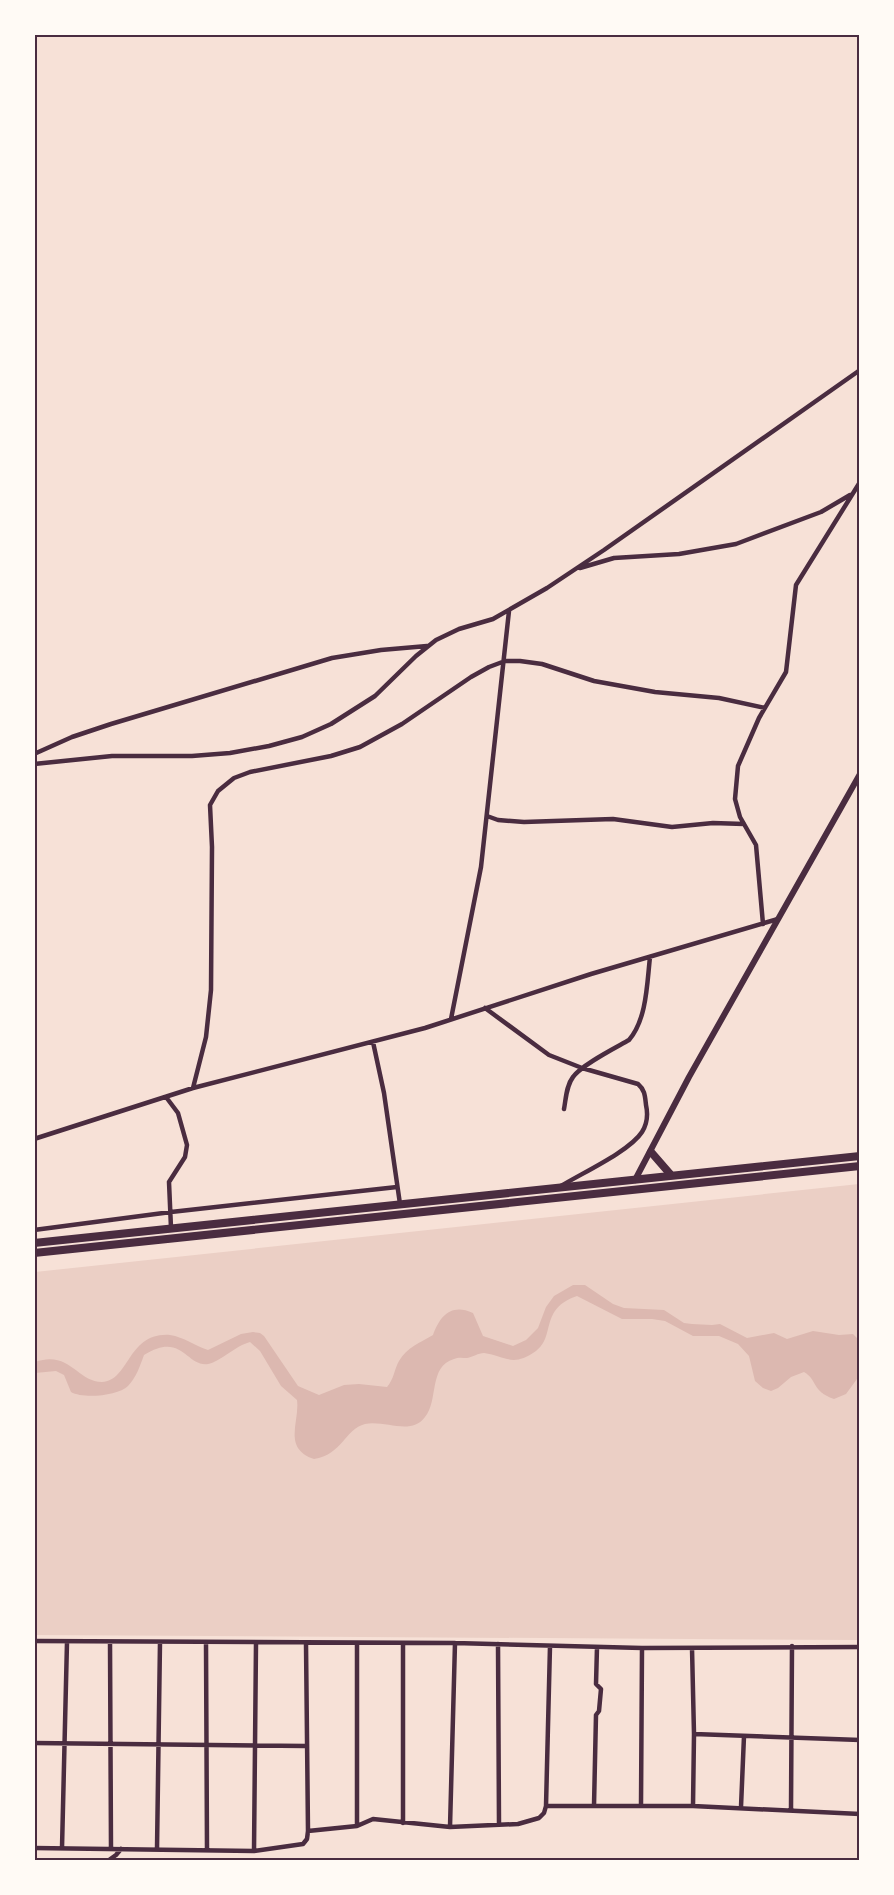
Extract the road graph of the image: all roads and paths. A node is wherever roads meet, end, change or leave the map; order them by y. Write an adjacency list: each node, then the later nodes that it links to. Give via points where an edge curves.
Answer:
1 (860, 370): 4 (street)
2 (860, 482): 3 (street)
3 (852, 493): 4 (street, via 820,512 736,544 687,553 614,558); 8 (street, via 796,585 786,672)
4 (574, 570): 5 (street)
5 (509, 611): 6 (street, via 446,634); 7 (street)
6 (427, 646): 9 (street, via 332,658 111,724); 10 (street, via 375,696 302,737 230,753 112,756)
7 (505, 662): 8 (street, via 542,663 594,681); 12 (street); 21 (street, via 471,677 360,747 242,774 213,798 209,814 209,1017)
8 (765, 708): 13 (street, via 738,766 735,799)
9 (34, 754)
10 (34, 764)
11 (860, 774): 14 (street)
12 (487, 816): 13 (street, via 524,822 613,819 661,827); 18 (street)
13 (744, 824): 15 (street, via 756,845)
14 (778, 919): 15 (street); 25 (street)
15 (763, 924): 16 (street)
16 (650, 957): 17 (street); 20 (street, via 635,1033)
17 (484, 1008): 18 (street); 20 (street, via 542,1051)
18 (451, 1019): 19 (street)
19 (373, 1041): 21 (street); 30 (street)
20 (582, 1068): 23 (street, via 569,1084); 31 (street, via 641,1087 646,1122 642,1132 626,1147)
21 (193, 1088): 22 (street)
22 (166, 1097): 24 (street); 34 (street, via 178,1113 187,1144 186,1157 169,1182)
23 (564, 1109)
24 (34, 1139)
25 (651, 1152): 28 (highway); 29 (street)
26 (860, 1156): 28 (highway)
27 (860, 1166): 32 (highway)
28 (671, 1176): 29 (highway)
29 (636, 1179): 31 (highway); 32 (street)
30 (397, 1187): 33 (street); 34 (street)
31 (558, 1187): 33 (highway)
32 (632, 1190): 38 (highway)
33 (400, 1204): 35 (highway)
34 (171, 1212): 35 (street); 36 (street)
35 (171, 1228): 37 (highway)
36 (34, 1230)
37 (34, 1243)
38 (34, 1253)
39 (34, 1641): 40 (street)
40 (67, 1642): 41 (street); 62 (street)
41 (110, 1642): 42 (street); 63 (street)
42 (160, 1642): 43 (street); 61 (street)
43 (206, 1643): 44 (street); 64 (street)
44 (256, 1643): 47 (street); 65 (street)
45 (357, 1643): 47 (street); 48 (street); 76 (street)
46 (455, 1643): 48 (street); 49 (street); 77 (street)
47 (306, 1644): 66 (street)
48 (404, 1644): 74 (street)
49 (498, 1644): 50 (street); 75 (street)
50 (549, 1646): 52 (street); 68 (street)
51 (792, 1646): 53 (street); 55 (street); 58 (street)
52 (597, 1647): 54 (street); 69 (street, via 596,1684 601,1689 600,1711 596,1715)
53 (860, 1647)
54 (642, 1648): 55 (street); 67 (street)
55 (692, 1648): 56 (street)
56 (694, 1734): 57 (street); 70 (street)
57 (744, 1736): 58 (street); 71 (street)
58 (791, 1736): 59 (street); 72 (street)
59 (860, 1740)
60 (34, 1743): 62 (street)
61 (159, 1743): 63 (street); 64 (street); 83 (street)
62 (64, 1745): 63 (street); 80 (street)
63 (110, 1745): 82 (street)
64 (208, 1745): 65 (street); 84 (street)
65 (256, 1745): 66 (street); 85 (street)
66 (306, 1746): 78 (street)
67 (641, 1805): 69 (street); 70 (street)
68 (546, 1806): 69 (street); 75 (street, via 539,1818)
69 (594, 1806)
70 (693, 1806): 71 (street)
71 (741, 1807): 72 (street)
72 (791, 1810): 73 (street)
73 (860, 1814)
74 (403, 1823): 76 (street, via 374,1820); 77 (street)
75 (499, 1824): 77 (street)
76 (357, 1826): 78 (street)
77 (450, 1827)
78 (308, 1831): 85 (street, via 307,1839 298,1846)
79 (34, 1848): 80 (street)
80 (62, 1848): 82 (street)
81 (121, 1848): 82 (street); 83 (street); 86 (street)
82 (111, 1849)
83 (157, 1849): 84 (street)
84 (207, 1850): 85 (street)
85 (254, 1851)
86 (109, 1860)

